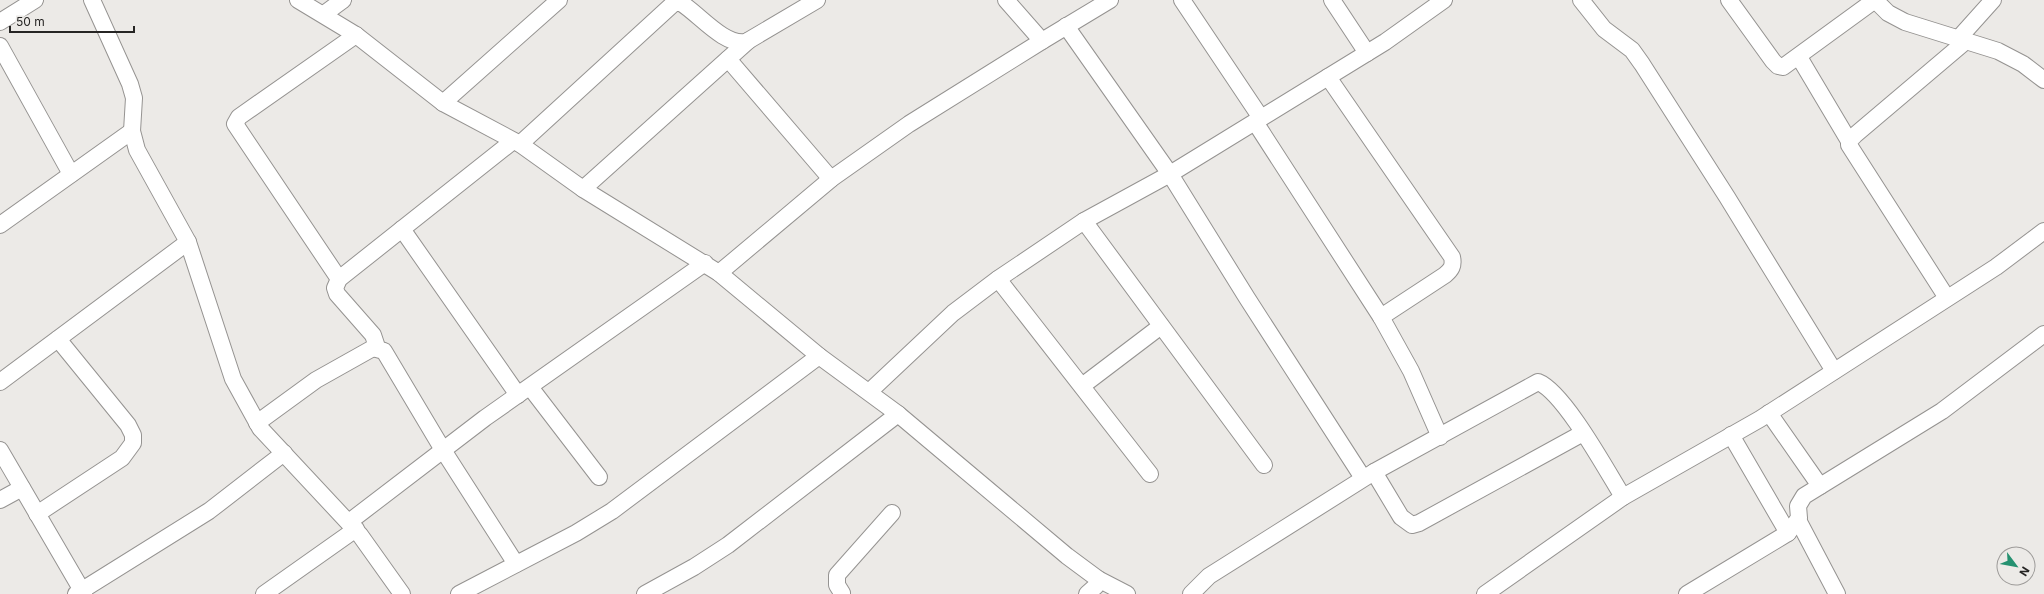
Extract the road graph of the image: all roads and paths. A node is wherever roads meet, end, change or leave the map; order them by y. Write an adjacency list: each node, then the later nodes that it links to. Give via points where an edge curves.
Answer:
1 (35, 0): 17 (street)
2 (92, 0): 31 (street, via 130,84 134,98)
3 (298, 0): 16 (street)
4 (343, 0): 16 (street)
5 (559, 0): 29 (street)
6 (817, 0): 21 (street)
7 (1006, 0): 22 (street)
8 (1110, 0): 18 (street)
9 (1182, 0): 30 (street)
10 (1332, 0): 24 (street)
11 (1581, 0): 54 (street, via 1604,29 1632,50 1642,64)
12 (1729, 0): 25 (street, via 1778,66 1784,67)
13 (1875, 0): 20 (street, via 1888,13 1905,22); 25 (street)
14 (1994, 0): 20 (street)
15 (1437, 2): 24 (street)
16 (324, 14): 19 (street)
17 (0, 22)
18 (1066, 26): 22 (street); 35 (street)
19 (356, 35): 29 (street); 45 (street, via 239,117 235,124)
20 (1962, 40): 28 (street, via 1998,51 2023,64); 32 (street)
21 (748, 41): 26 (street); 33 (street, via 730,41 685,6 674,3)
22 (1042, 41): 36 (street, via 909,124)
23 (0, 46): 34 (street)
24 (1367, 53): 27 (street)
25 (1799, 57): 32 (street)
26 (728, 59): 36 (street); 37 (street)
27 (1328, 77): 30 (street); 48 (street, via 1452,258 1451,270 1445,275)
28 (2044, 80)
29 (443, 103): 33 (street)
30 (1258, 120): 35 (street); 48 (street)
31 (132, 131): 34 (street); 42 (street, via 138,150)
32 (1849, 141): 47 (street, via 1851,149)
33 (517, 143): 37 (street); 40 (street)
34 (71, 174): 39 (street)
35 (1170, 174): 38 (street); 70 (street, via 1247,298)
36 (831, 178): 44 (street)
37 (583, 189): 43 (street)
38 (1084, 221): 46 (street); 49 (street)
39 (0, 225)
40 (402, 229): 45 (street); 57 (street)
41 (2044, 231): 47 (street, via 1996,267)
42 (188, 242): 51 (street); 61 (street, via 233,379)
43 (705, 263): 44 (street); 57 (street)
44 (719, 273): 53 (street)
45 (339, 279): 52 (street, via 335,288 337,294 376,340)
46 (998, 279): 56 (street); 58 (street, via 953,313)
47 (1947, 298): 54 (street)
48 (1381, 317): 64 (street, via 1411,371)
49 (1162, 326): 56 (street); 68 (street)
50 (2044, 334): 72 (street, via 1942,411)
51 (58, 339): 55 (street); 77 (street, via 128,425 133,435 133,443 122,458)
52 (373, 348): 61 (street, via 316,380); 66 (street, via 384,351)
53 (819, 356): 58 (street); 81 (street, via 612,511)
54 (1834, 371): 59 (street)
55 (0, 382)
56 (1082, 386): 69 (street)
57 (524, 391): 66 (street); 71 (street)
58 (869, 392): 60 (street)
59 (1769, 413): 63 (street); 72 (street)
60 (898, 414): 82 (street); 87 (street, via 728,545 694,568)
61 (257, 423): 67 (street)
62 (1583, 433): 64 (street, via 1546,386 1538,382); 70 (street, via 1419,524 1412,524 1401,516); 74 (street)
63 (1731, 435): 74 (street); 80 (street)
64 (1440, 437): 70 (street)
65 (0, 450): 73 (street)
66 (443, 450): 79 (street); 81 (street)
67 (284, 453): 79 (street); 83 (street, via 209,510)
68 (1264, 464)
69 (1150, 474)
70 (1368, 475): 91 (street, via 1209,576)
71 (599, 477)
72 (1820, 486): 78 (street, via 1800,501)
73 (22, 488): 75 (street); 77 (street)
74 (1623, 497): 92 (street)
75 (0, 500)
76 (892, 513): 88 (street, via 838,575 837,585)
77 (37, 514): 83 (street)
78 (1798, 520): 80 (street); 94 (street)
79 (352, 526): 84 (street); 85 (street)
80 (1788, 533): 93 (street)
81 (516, 564): 86 (street)
82 (1098, 579): 89 (street, via 1096,586); 90 (street)
83 (81, 593)
84 (264, 594)
85 (402, 594)
86 (459, 594)
87 (645, 594)
88 (843, 594)
89 (1087, 594)
90 (1127, 594)
91 (1191, 594)
92 (1485, 594)
93 (1687, 594)
94 (1837, 594)

